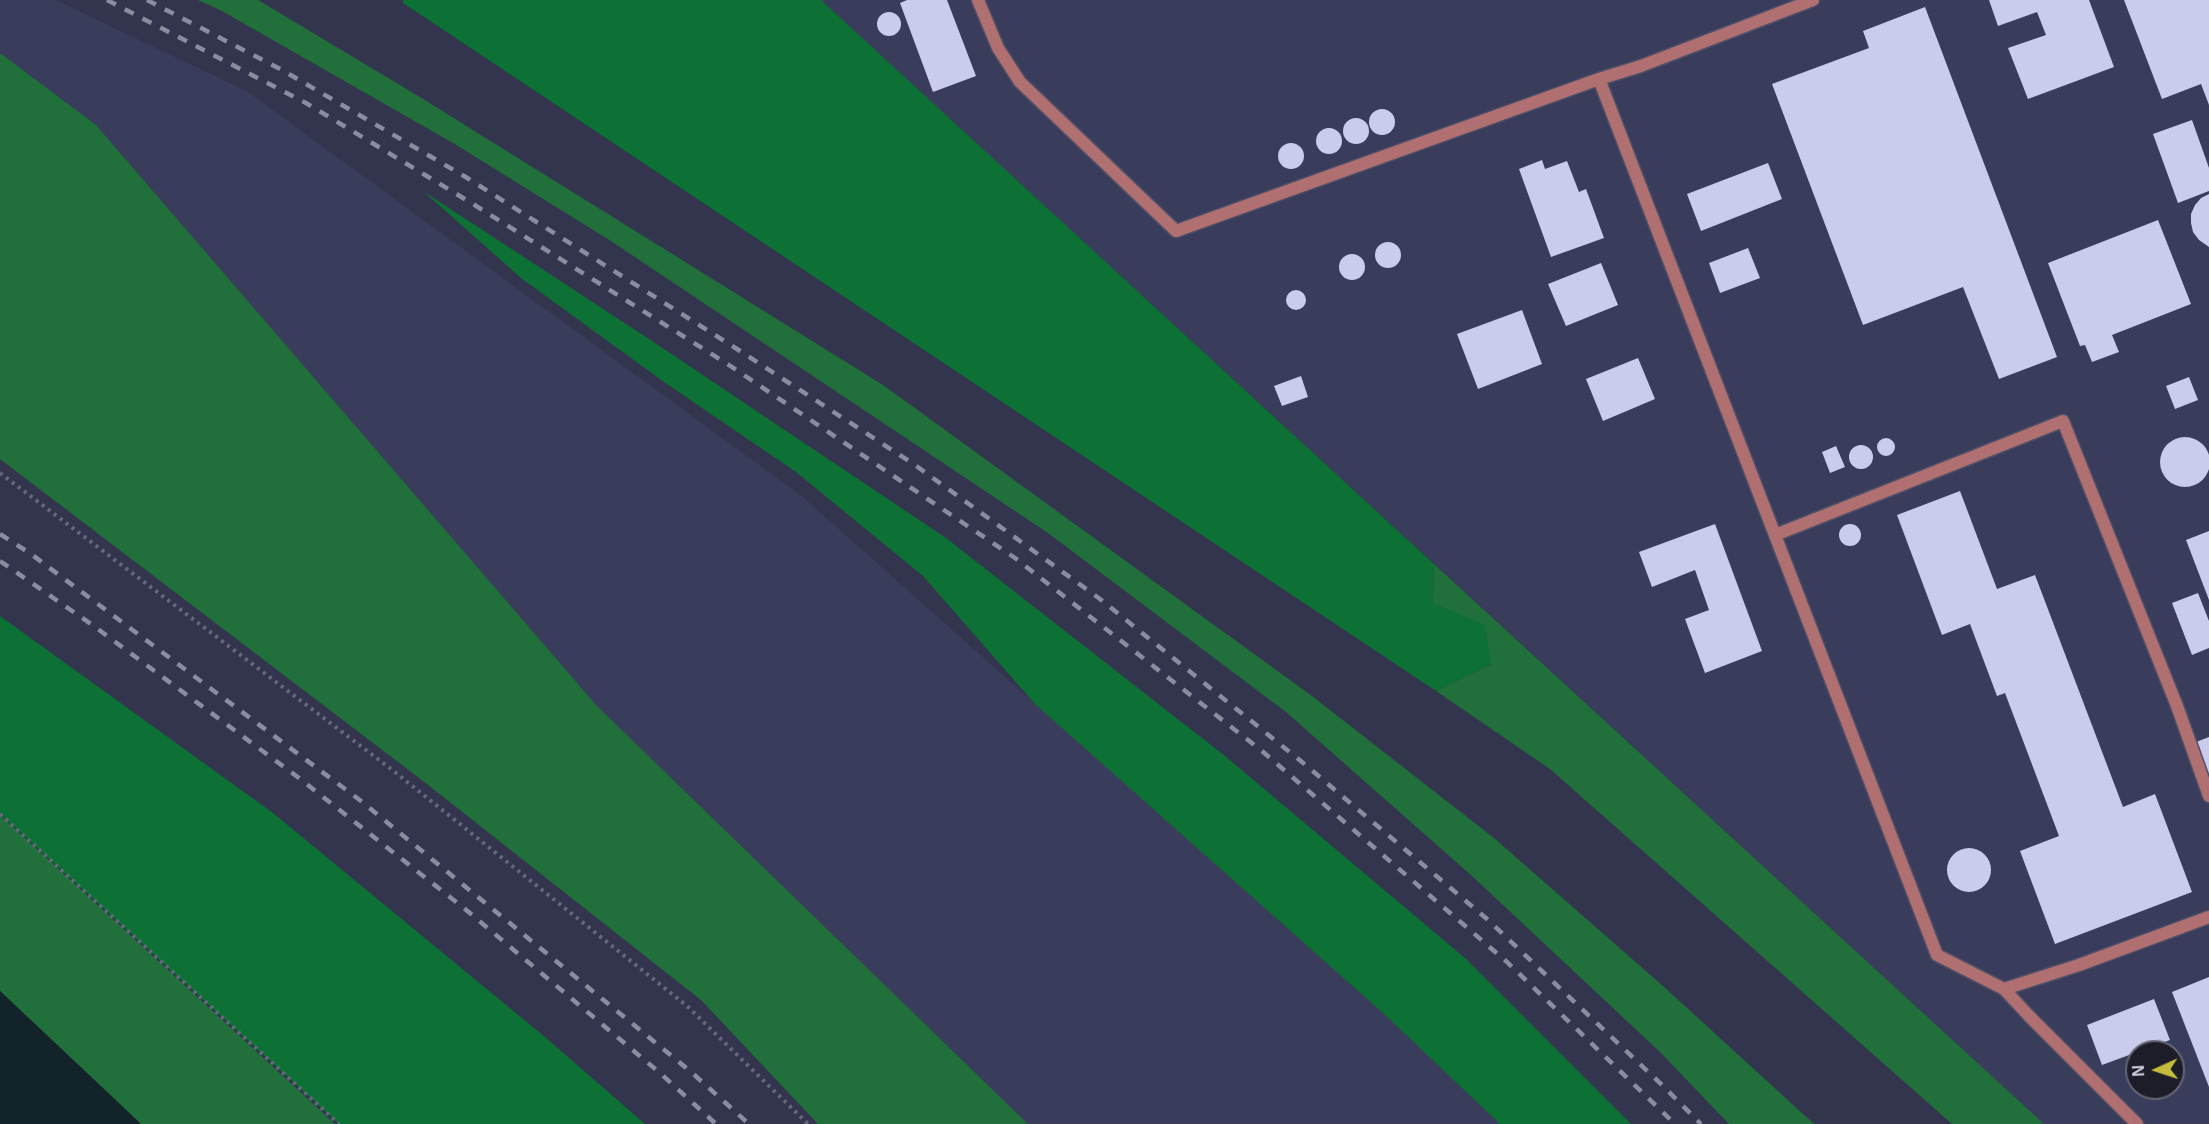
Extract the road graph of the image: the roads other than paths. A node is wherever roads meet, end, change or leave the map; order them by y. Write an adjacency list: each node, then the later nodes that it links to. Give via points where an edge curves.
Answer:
1 (978, 0): 3 (lane, via 998,48 1020,82 1176,231)
2 (1813, 0): 3 (lane)
3 (1599, 79): 4 (lane)
4 (1775, 535): 5 (lane, via 2063,421); 7 (lane, via 1936,955)
5 (2209, 796)
6 (2209, 917): 7 (lane)
7 (2004, 989): 8 (lane)
8 (2137, 1124)

